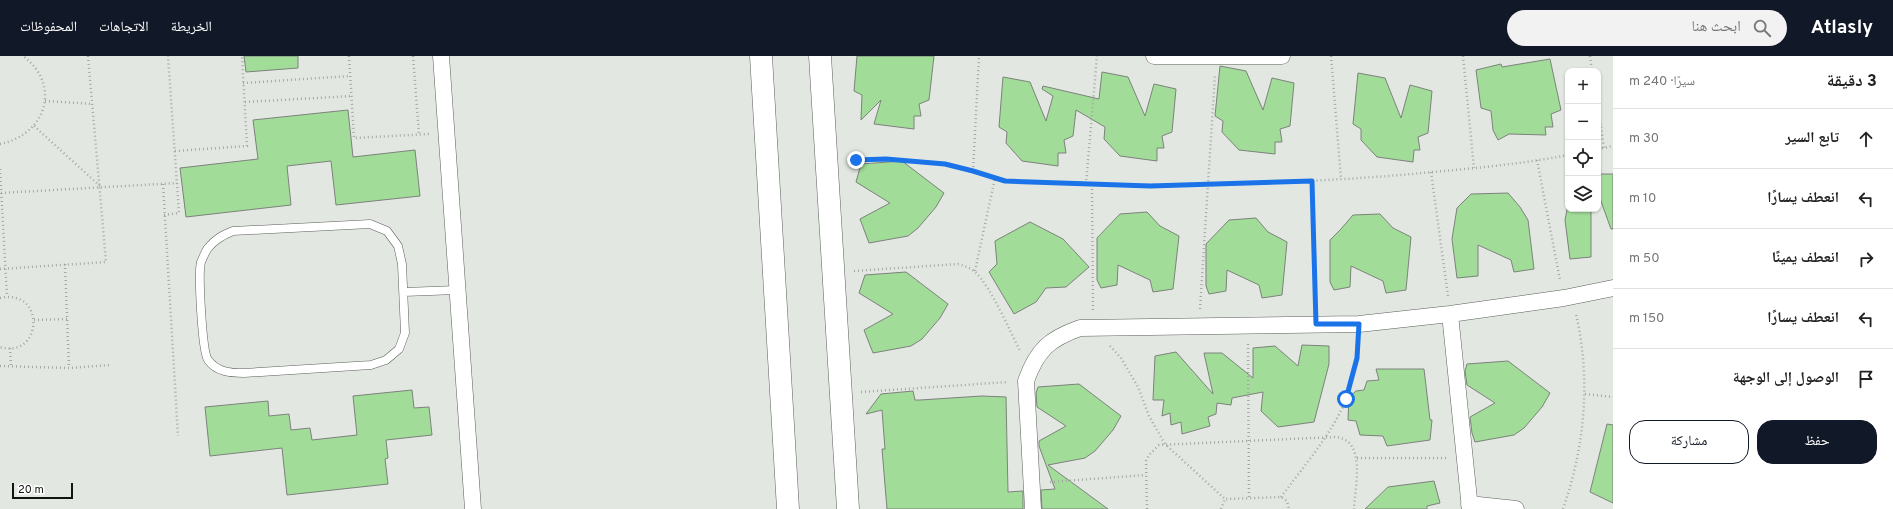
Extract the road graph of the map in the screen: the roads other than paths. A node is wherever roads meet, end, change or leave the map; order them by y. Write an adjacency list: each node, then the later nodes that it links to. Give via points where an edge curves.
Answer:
1 (441, 56): 8 (street)
2 (761, 56): 13 (street)
3 (820, 56): 14 (street)
4 (1154, 56): 5 (street)
5 (1216, 56): 6 (street)
6 (1282, 56)
7 (1613, 288): 10 (street)
8 (457, 290): 9 (lane); 12 (street)
9 (404, 292): 9 (lane, via 398,246 387,232 370,224 233,231 219,237 208,248 201,263 204,345 208,359 217,369 230,373 371,365 386,360 399,349 405,333)
10 (1450, 314): 11 (street); 15 (street, via 1359,324 1080,328 1058,336 1042,350 1028,375)
11 (1469, 507): 16 (street)
12 (473, 509)
13 (788, 509)
14 (848, 509)
15 (1033, 509)
16 (1516, 509)

